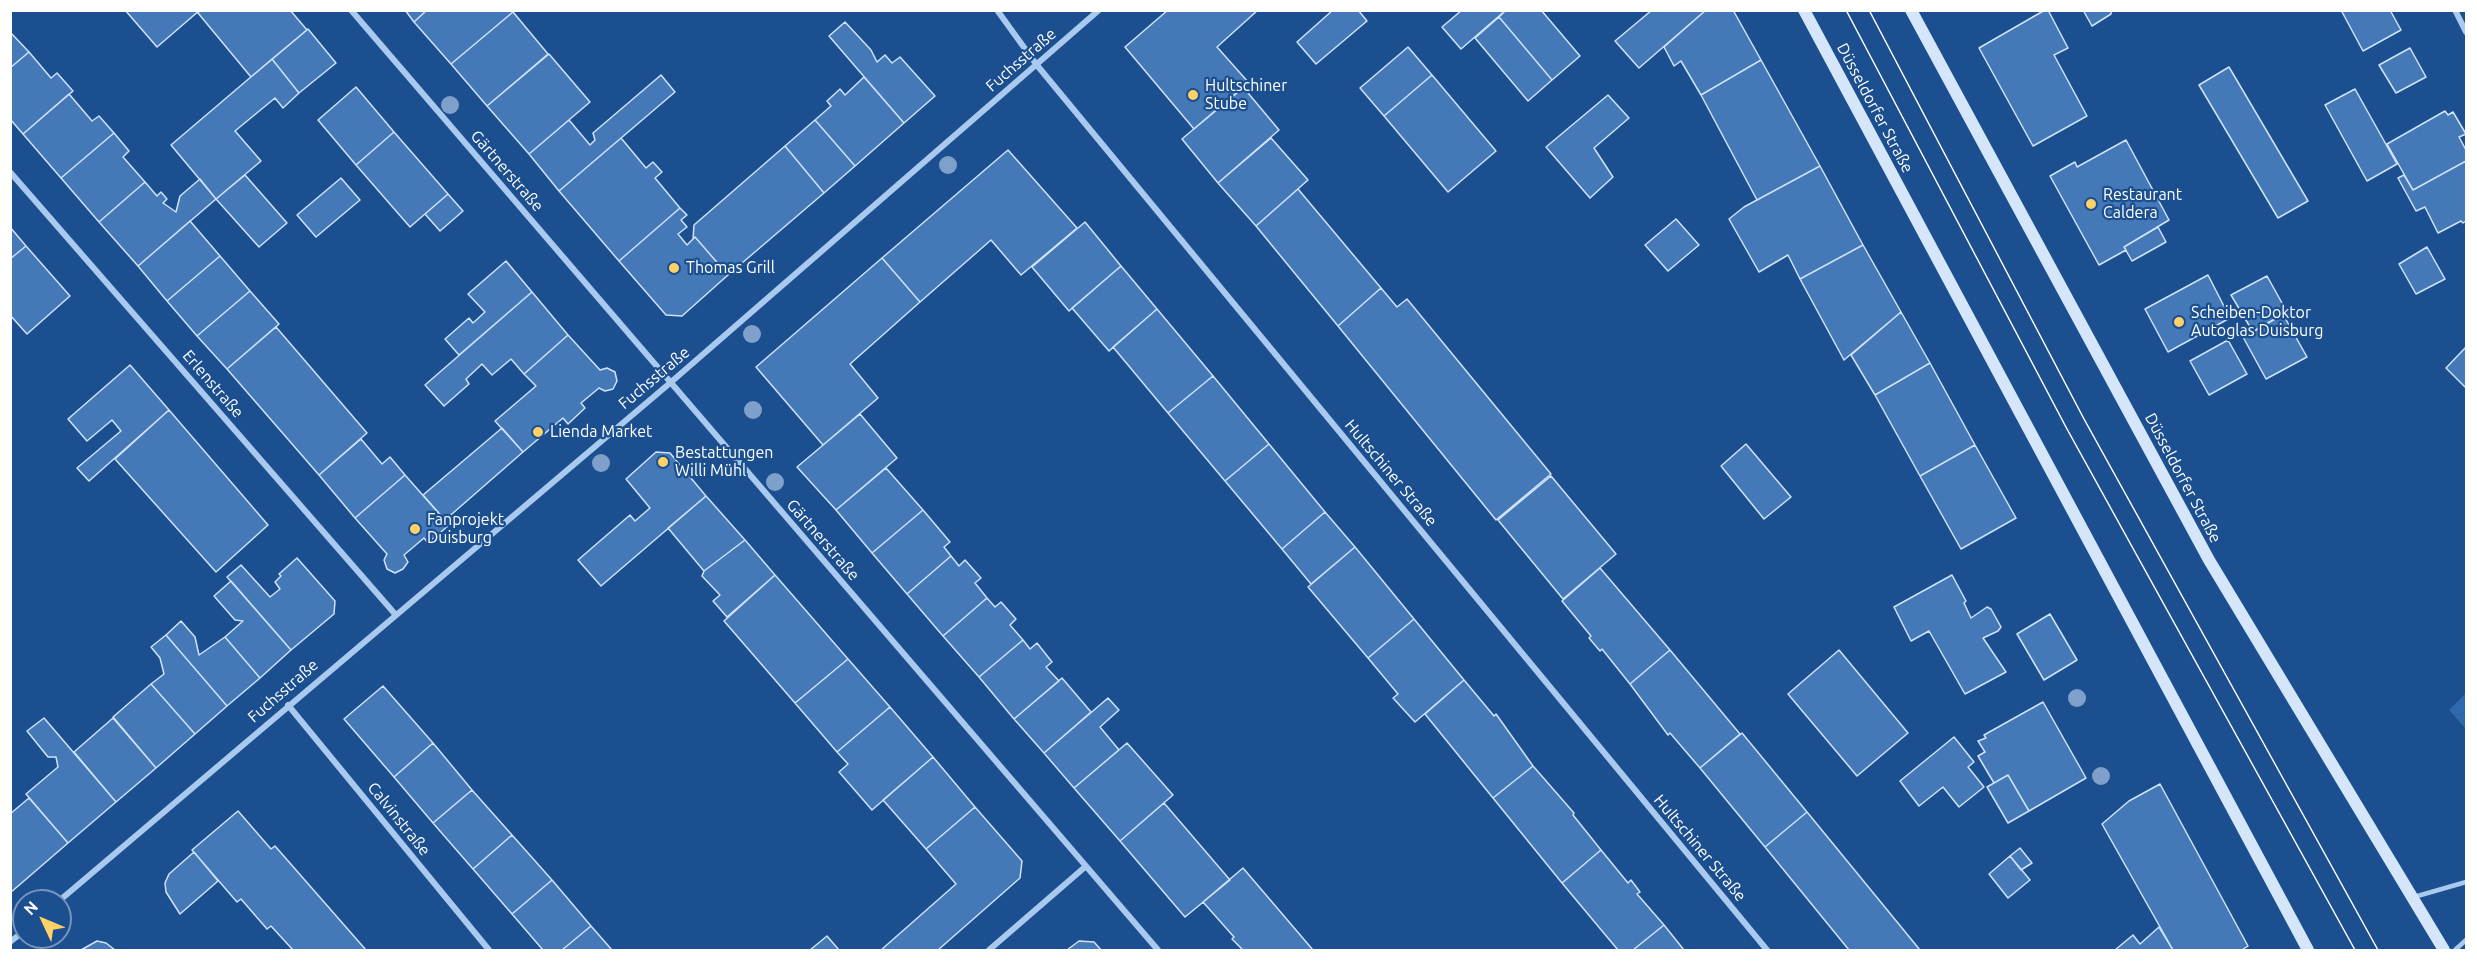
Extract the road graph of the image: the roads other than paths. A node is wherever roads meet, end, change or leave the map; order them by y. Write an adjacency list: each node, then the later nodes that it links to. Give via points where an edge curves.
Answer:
1 (351, 10): 10 (street, Gärtnerstraße)
2 (997, 10): 8 (street, Hultschiner Straße)
3 (1099, 10): 8 (street, Fuchsstraße)
4 (1804, 10): 22 (main road, Düsseldorfer Straße)
5 (1911, 10): 16 (main road, Düsseldorfer Straße, via 2209,560)
6 (2455, 10): 7 (street)
7 (2466, 32)
8 (1036, 64): 10 (street, Fuchsstraße); 21 (street, Hultschiner Straße)
9 (10, 172): 11 (street, Erlenstraße)
10 (670, 383): 11 (street, Fuchsstraße); 13 (street, Gärtnerstraße)
11 (395, 614): 12 (street, Fuchsstraße)
12 (288, 705): 15 (street, Fuchsstraße); 18 (street, Calvinstraße)
13 (1085, 867): 19 (street); 20 (street, Gärtnerstraße)
14 (2466, 882): 16 (lane)
15 (72, 890)
16 (2413, 897): 23 (main road, Düsseldorfer Straße)
17 (2466, 940): 24 (lane)
18 (489, 951)
19 (989, 951)
20 (1158, 951)
21 (1767, 951)
22 (2308, 951)
23 (2444, 951)
24 (2455, 951)

